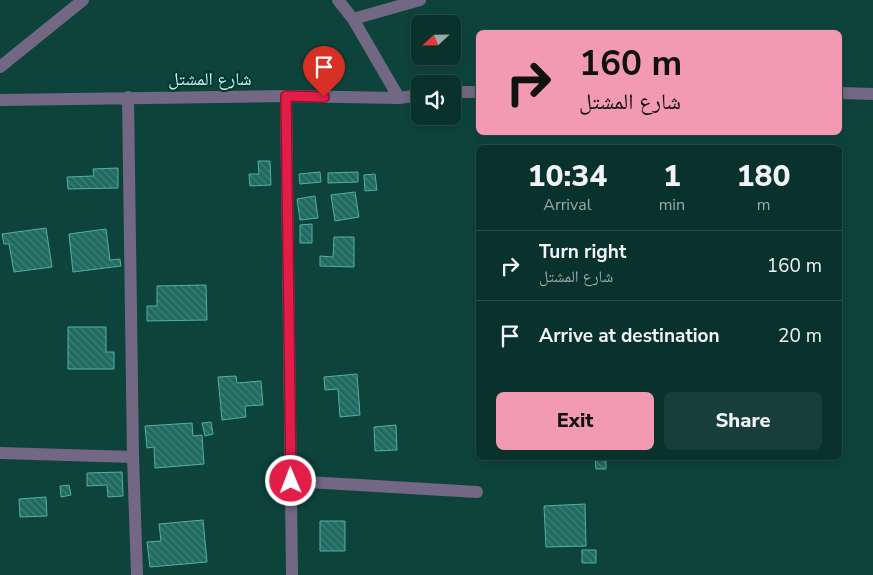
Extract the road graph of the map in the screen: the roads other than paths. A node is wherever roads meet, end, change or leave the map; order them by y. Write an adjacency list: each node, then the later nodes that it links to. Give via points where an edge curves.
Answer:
1 (83, 0): 5 (street)
2 (338, 0): 4 (street)
3 (420, 0): 4 (street)
4 (353, 19): 13 (street)
5 (0, 67)
6 (461, 92): 7 (street)
7 (476, 92)
8 (842, 93): 9 (street)
9 (873, 94)
10 (286, 96): 12 (street, شارع المشتل); 13 (street, شارع المشتل); 17 (street)
11 (411, 96): 13 (street, شارع المشتل)
12 (128, 98): 14 (street, شارع المشتل); 16 (street)
13 (399, 98)
14 (0, 100)
15 (0, 453): 16 (street)
16 (133, 457): 19 (street)
17 (291, 481): 18 (street); 20 (street)
18 (477, 492)
19 (137, 575)
20 (292, 575)

